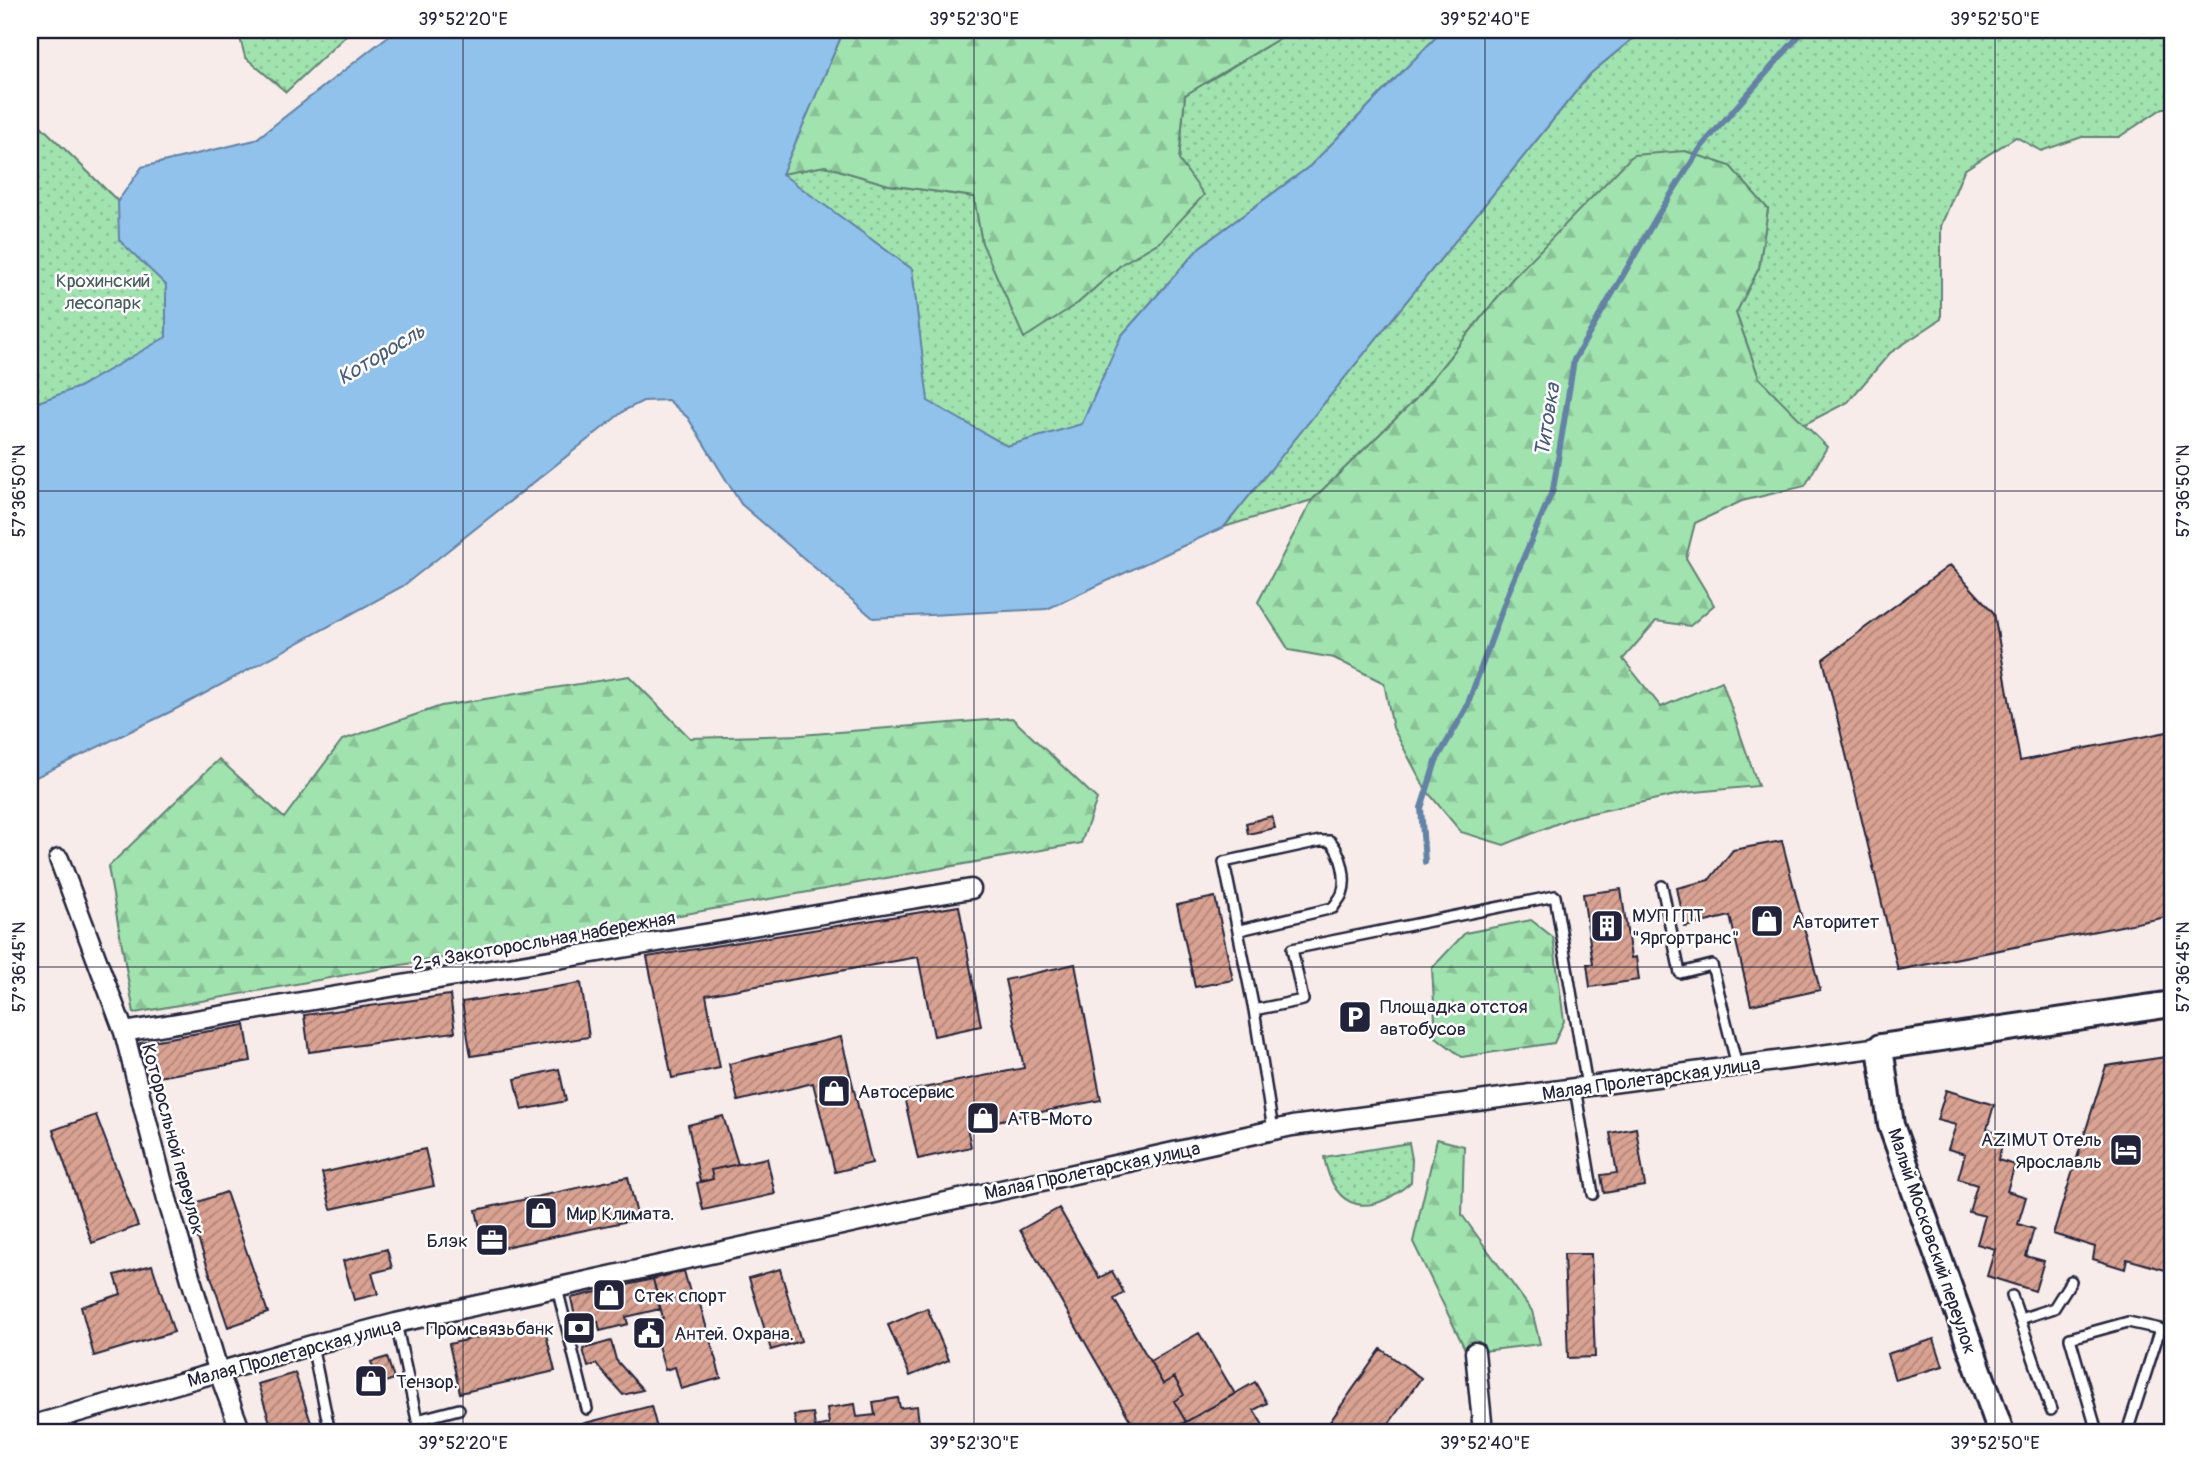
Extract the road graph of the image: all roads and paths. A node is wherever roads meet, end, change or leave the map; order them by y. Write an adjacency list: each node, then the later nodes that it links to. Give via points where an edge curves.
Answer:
1 (59, 859): 7 (street, Которосльной переулок)
2 (1662, 886): 9 (lane, via 1680,972 1712,965)
3 (971, 889): 7 (street, 2-я Закоторосльная набережная)
4 (1240, 930): 4 (lane, via 1333,908 1344,879 1337,849 1330,841 1224,862); 6 (lane)
5 (2172, 1004): 8 (street, Малая Пролетарская улица)
6 (1254, 1010): 10 (lane, via 1303,1000 1293,949 1555,896); 11 (lane)
7 (124, 1032): 20 (street, Которосльной переулок)
8 (1880, 1046): 9 (street, Малая Пролетарская улица); 28 (street, Малый Московский переулок, via 1891,1125)
9 (1737, 1066): 10 (street, Малая Пролетарская улица)
10 (1581, 1087): 11 (street, Малая Пролетарская улица); 12 (lane)
11 (1273, 1130): 14 (street, Малая Пролетарская улица)
12 (1593, 1194)
13 (2071, 1281): 16 (lane, via 2054,1308)
14 (557, 1288): 17 (street, Малая Пролетарская улица); 22 (lane)
15 (2012, 1296): 16 (lane)
16 (2020, 1319): 23 (lane)
17 (396, 1323): 18 (street, Малая Пролетарская улица); 21 (lane, via 417,1420)
18 (312, 1345): 20 (street, Малая Пролетарская улица); 25 (lane)
19 (1475, 1352): 27 (street)
20 (219, 1373): 24 (street, Малая Пролетарская улица); 26 (street, Которосльной переулок)
21 (459, 1409)
22 (587, 1409)
23 (2051, 1410)
24 (30, 1426)
25 (329, 1428)
26 (241, 1432)
27 (1483, 1432)
28 (2001, 1432)
29 (2097, 1432): 30 (lane, via 2070,1338 2128,1322 2160,1329)
30 (2127, 1432)

